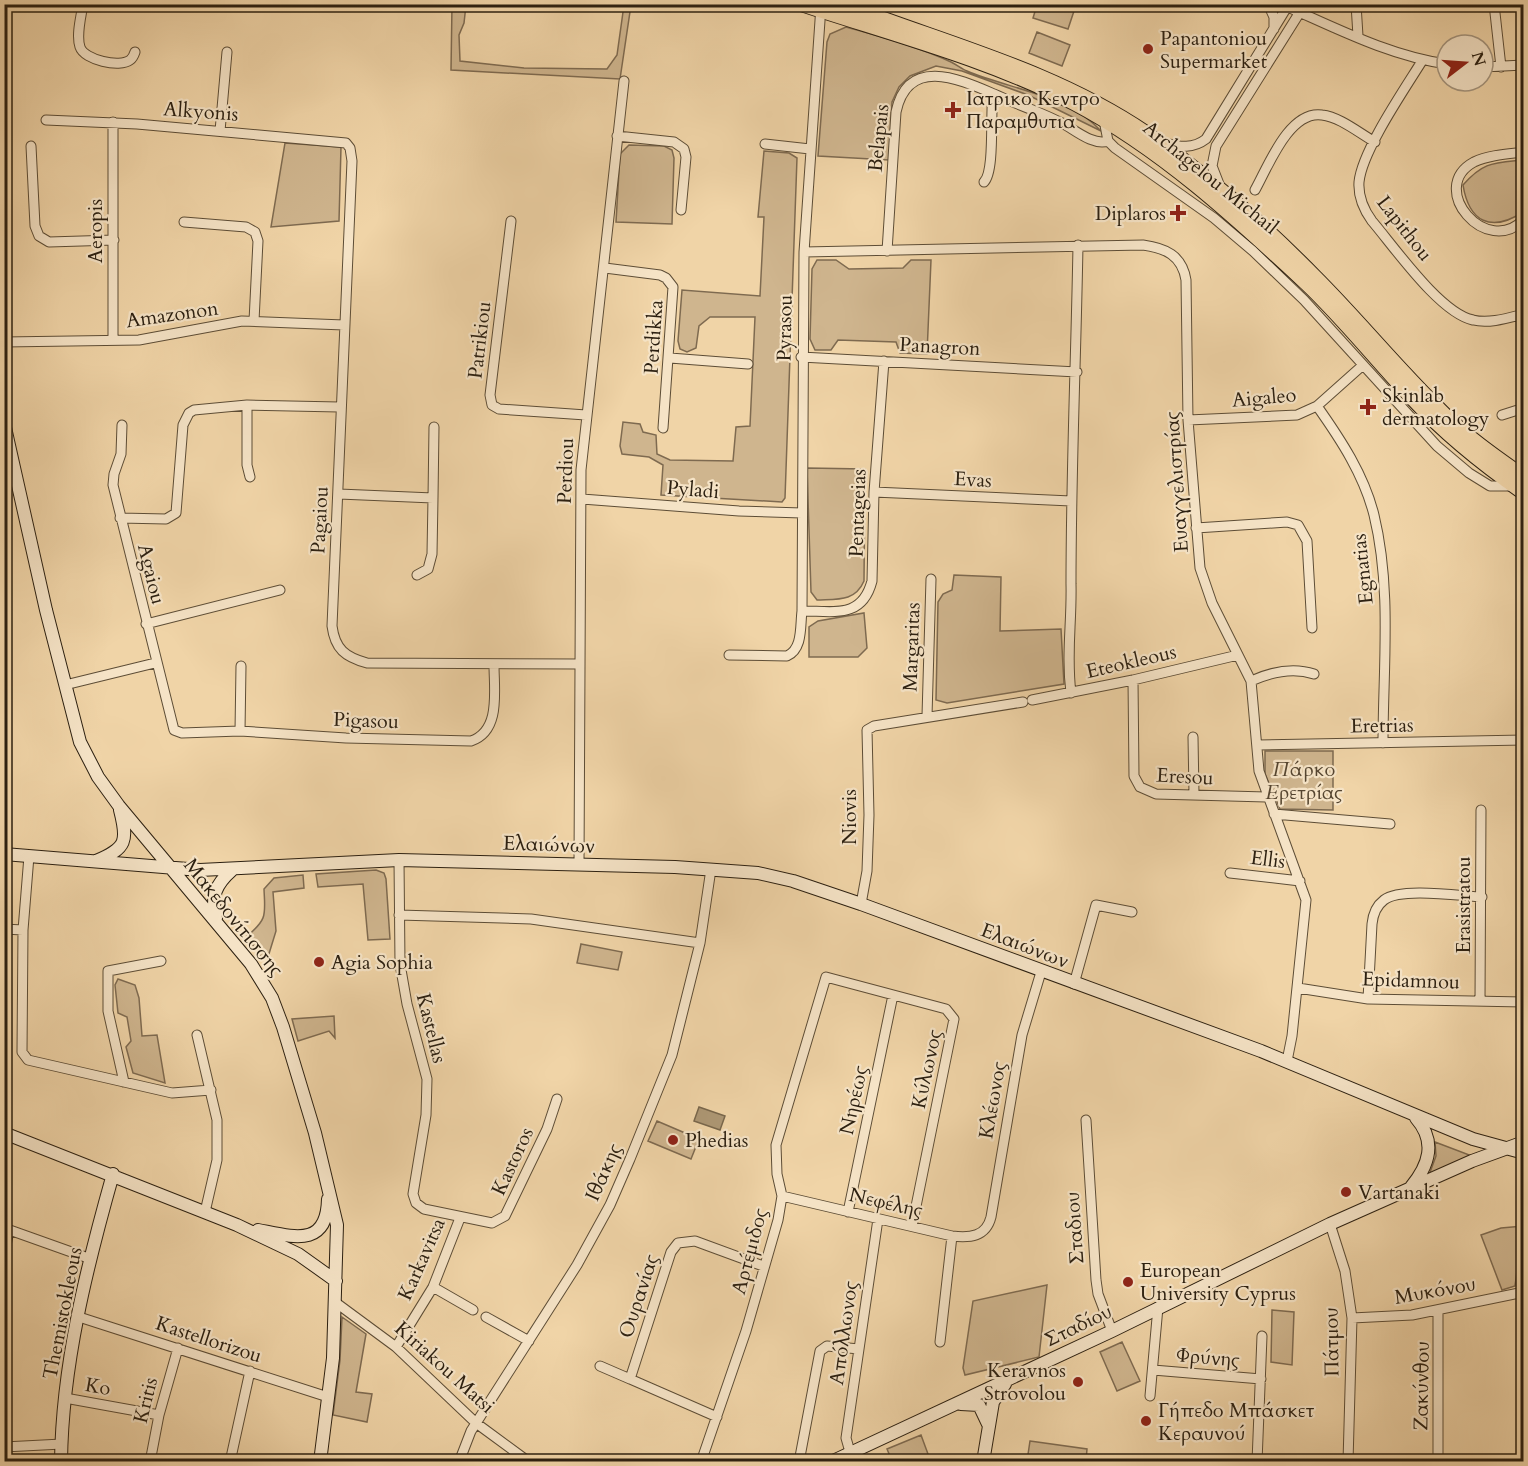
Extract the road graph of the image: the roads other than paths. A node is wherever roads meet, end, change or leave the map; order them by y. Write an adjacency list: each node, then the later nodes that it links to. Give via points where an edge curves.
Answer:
1 (82, 4): 12 (street, via 79,39 87,57 124,62)
2 (801, 4): 8 (main road, Archagelou Michail)
3 (843, 4): 27 (main road, Archagelou Michail, via 1051,80)
4 (1268, 4): 10 (street)
5 (1356, 4): 11 (street)
6 (1494, 4): 18 (street)
7 (1284, 6): 9 (street); 10 (street)
8 (820, 8): 22 (main road, Archagelou Michail, via 1044,89); 32 (street, Pyrasou)
9 (1300, 12): 11 (street); 36 (street, via 1213,153 1213,173)
10 (1274, 29): 27 (street, via 1206,139 1182,147)
11 (1358, 36): 14 (street)
12 (135, 52)
13 (226, 52): 24 (street)
14 (1422, 61): 15 (street); 28 (street, Lapithou)
15 (1435, 63)
16 (1524, 65): 18 (street)
17 (1495, 67): 18 (street)
18 (1501, 67)
19 (624, 81): 25 (street, Perdiou)
20 (993, 94): 26 (street, Belapais, via 1093,141); 34 (street, via 991,166); 43 (street, Belapais, via 941,75 919,80 902,95 896,112)
21 (46, 120): 23 (street, Alkyonis)
22 (1104, 120): 26 (street); 71 (main road, Archagelou Michail, via 1178,172 1256,237 1308,285 1440,426)
23 (113, 123): 24 (street, Alkyonis); 41 (street, Aeropis)
24 (220, 130): 31 (street, Alkyonis, via 341,140)
25 (617, 136): 37 (street, via 681,146 686,157); 45 (street, Perdiou)
26 (1108, 141): 56 (street, via 1253,251)
27 (1157, 141): 36 (main road, Archagelou Michail)
28 (1375, 142): 35 (street, via 1334,119 1309,116 1288,131); 46 (street, Lapithou, via 1359,182 1363,206 1372,221 1445,306 1474,320 1492,321)
29 (765, 144): 32 (street)
30 (31, 146): 41 (street, via 34,226 39,236 49,242)
31 (350, 148): 48 (street, Pagaiou)
32 (810, 149): 44 (street, Pyrasou)
33 (1524, 152): 38 (street, via 1473,163 1463,171 1456,189 1461,210 1489,231 1509,230)
34 (984, 182)
35 (1255, 190)
36 (1227, 197): 71 (main road, Archagelou Michail, via 1314,275 1439,410)
37 (681, 210)
38 (1524, 219)
39 (511, 221): 62 (street, Patrikiou, via 490,395 492,405 499,409)
40 (184, 222): 47 (street, via 246,227 255,232 258,241)
41 (114, 240): 50 (street, Aeropis)
42 (1078, 245): 43 (street, Ευαγγελιστρίας); 57 (street); 64 (street, Ευαγγελιστρίας, via 1156,247 1180,261 1186,280)
43 (887, 251): 44 (street, Ευαγγελιστρίας)
44 (804, 252): 52 (street, Pyrasou)
45 (604, 268): 53 (street, Perdikka, via 660,275 670,282 674,294); 62 (street, Perdiou)
46 (1522, 314): 49 (street)
47 (254, 321): 48 (street, Amazonon); 50 (street, Amazonon, via 160,337)
48 (344, 325): 60 (street, Pagaiou)
49 (1524, 333)
50 (113, 340): 51 (street, Amazonon)
51 (4, 342)
52 (801, 357): 54 (street, Panagron); 77 (street, Pyrasou)
53 (670, 358): 55 (street); 68 (street, Perdikka)
54 (884, 361): 57 (street, Panagron); 72 (street, Pentageias)
55 (748, 364)
56 (1363, 365): 59 (street, Aigaleo); 71 (street, via 1437,446 1469,473 1490,486)
57 (1077, 372): 76 (street)
58 (247, 405): 60 (street); 70 (street); 78 (street, via 202,408 185,419 175,514 166,519)
59 (1317, 406): 64 (street, Aigaleo, via 1297,415 1276,418); 104 (street, Egnatias, via 1347,450 1374,515 1385,592)
60 (339, 407): 73 (street, Pagaiou)
61 (1524, 408): 63 (street)
62 (586, 415): 75 (street, Perdiou)
63 (1502, 415)
64 (1188, 420): 79 (street, Ευαγγελιστρίας)
65 (4, 423): 69 (main road, Μακεδονίτισσης)
66 (122, 425): 78 (street, Agaiou, via 121,454 113,480)
67 (434, 427): 74 (street)
68 (663, 428)
69 (8, 454): 95 (main road, Μακεδονίτισσης)
70 (250, 477)
71 (1520, 485)
72 (874, 492): 76 (street, Evas); 83 (street, Pentageias, via 872,581 868,595 852,609)
73 (339, 494): 74 (street); 90 (street, Pagaiou, via 332,626 342,653 367,663)
74 (433, 498): 80 (street, via 432,554 428,569)
75 (582, 498): 77 (street, Pyladi); 89 (street, Perdiou)
76 (1071, 501): 96 (street, via 1071,596 1066,659)
77 (802, 513): 83 (street, Pyrasou)
78 (120, 518): 84 (street, Agaiou)
79 (1196, 528): 85 (street, via 1287,522 1298,525 1307,541); 86 (street, Ευαγγελιστρίας, via 1200,568)
80 (417, 575)
81 (931, 579): 97 (street, Margaritas)
82 (280, 590): 84 (street)
83 (802, 611): 87 (street, Pyrasou, via 795,651 788,656)
84 (146, 624): 88 (street, Agaiou)
85 (1312, 628)
86 (1238, 655): 93 (street, Eteokleous); 94 (street, Ευαγγελιστρίας)
87 (729, 656)
88 (155, 663): 95 (street); 98 (street, Agaiou)
89 (579, 664): 90 (street, Pagaiou); 117 (street, Perdiou)
90 (494, 665): 100 (street, Pigasou, via 493,719 487,732 471,741)
91 (241, 666): 100 (street)
92 (1314, 674): 94 (street, via 1295,670)
93 (1133, 680): 96 (street, Eteokleous); 107 (street, Eresou, via 1136,782 1150,794)
94 (1251, 681): 105 (street, Ευαγγελιστρίας)
95 (65, 685): 109 (main road, Μακεδονίτισσης, via 80,742)
96 (1071, 693): 97 (street, Eteokleous)
97 (927, 716): 99 (street, Eteokleous)
98 (174, 730): 100 (street, Pigasou)
99 (867, 730): 124 (street, Niovis, via 869,816)
100 (240, 731)
101 (1193, 737): 107 (street)
102 (1524, 740): 103 (street, Eretrias)
103 (1506, 742): 104 (street, Eretrias); 106 (street, Eretrias)
104 (1383, 743): 105 (street, Eretrias)
105 (1258, 745): 108 (street, Ευαγγελιστρίας, via 1258,771)
106 (1524, 749)
107 (1194, 794): 108 (street, Eresou)
108 (1266, 797): 111 (street, Ευαγγελιστρίας)
109 (119, 806): 116 (main road, via 124,842 114,853); 118 (main road, Μακεδονίτισσης)
110 (1481, 810): 123 (street, Erasistratou)
111 (1274, 814): 112 (street); 122 (street, Ευαγγελιστρίας)
112 (1390, 824)
113 (4, 854): 114 (main road, Ελαιώνων)
114 (29, 856): 116 (main road, Ελαιώνων); 129 (street)
115 (399, 860): 117 (main road, Ελαιώνων); 120 (main road, Ελαιώνων); 126 (street, Kastellas)
116 (93, 862): 118 (main road, Ελαιώνων)
117 (579, 865): 119 (main road, Ελαιώνων)
118 (171, 869): 120 (main road, Ελαιώνων); 127 (main road, Μακεδονίτισσης)
119 (711, 869): 124 (main road, Ελαιώνων, via 780,878); 130 (street, Ιθάκης)
120 (232, 870): 127 (main road, via 214,893)
121 (1230, 873): 122 (street, Ellis)
122 (1300, 881): 135 (street, Ευαγγελιστρίας, via 1307,909)
123 (1482, 897): 137 (street, via 1402,894 1384,899 1373,914); 138 (street, Erasistratou)
124 (861, 904): 132 (main road, Ελαιώνων)
125 (1132, 912): 134 (street, Ελαιώνων, via 1096,905)
126 (399, 915): 130 (street, via 531,919); 155 (street, Kastellas, via 400,964 427,1078 426,1115 413,1194)
127 (216, 921): 152 (main road, Μακεδονίτισσης, via 251,964 272,998)
128 (4, 929): 129 (street)
129 (23, 930): 142 (street, via 22,1052 28,1060)
130 (700, 943): 181 (street, Ιθάκης, via 672,1055 622,1177 577,1264)
131 (161, 961): 142 (street, via 108,971 108,1011)
132 (1041, 972): 134 (main road, Ελαιώνων); 164 (street, Κλέωνος, via 1022,1035 991,1217)
133 (826, 977): 136 (street, Κύλωνος); 154 (street, Αρτέμιδος, via 776,1145)
134 (1074, 984): 141 (main road, Ελαιώνων)
135 (1298, 988): 137 (street, Epidamnou); 141 (street, Ευαγγελιστρίας)
136 (893, 995): 157 (street, Νηρέως); 162 (street, Κύλωνος, via 946,1009 954,1023)
137 (1368, 999): 138 (street, Epidamnou)
138 (1480, 1001): 139 (street, Epidamnou)
139 (1524, 1002)
140 (198, 1035): 143 (street)
141 (1287, 1061): 145 (main road, Ελαιώνων)
142 (124, 1082): 143 (street, via 172,1093)
143 (211, 1090): 156 (street, via 217,1120 217,1160)
144 (557, 1098): 158 (street, Kastoros, via 547,1129 505,1216 492,1223)
145 (1415, 1117): 149 (main road, Ελαιώνων); 153 (main road, via 1425,1131 1430,1149 1424,1169)
146 (1086, 1120): 179 (street, Σταδιου, via 1096,1280)
147 (4, 1133): 151 (main road)
148 (1524, 1142): 149 (main road, Σταδίου)
149 (1506, 1149): 150 (main road, Ελαιώνων); 153 (main road, Σταδίου)
150 (1524, 1154)
151 (113, 1174): 156 (main road); 167 (main road, Themistokleous)
152 (328, 1182): 161 (main road, via 324,1221 321,1228 308,1236 287,1236); 169 (main road, Μακεδονίτισσης, via 337,1225)
153 (1410, 1188): 160 (main road, Σταδίου)
154 (782, 1196): 157 (street, Νεφέλης); 168 (street, Αρτέμιδος)
155 (416, 1203): 158 (street, Kastoros, via 424,1209)
156 (205, 1212): 161 (main road)
157 (848, 1212): 159 (street, Νεφέλης)
158 (460, 1218): 170 (street, Karkavitsa)
159 (878, 1219): 162 (street, Νεφέλης); 185 (street, Απόλλωνος)
160 (1330, 1224): 173 (main road, Σταδίου); 178 (street, Πάτμου, via 1345,1272)
161 (237, 1225): 169 (main road, via 298,1254)
162 (912, 1226): 165 (street, Νεφέλης)
163 (7, 1229): 166 (street); 167 (street)
164 (982, 1233): 165 (street, Νεφέλης, via 969,1238)
165 (952, 1236): 182 (street)
166 (4, 1256)
167 (91, 1259): 176 (main road, Themistokleous)
168 (763, 1266): 190 (street, Ουρανίας, via 695,1241 678,1243 670,1252); 197 (street, Αρτέμιδος)
169 (336, 1281): 172 (main road, Μακεδονίτισσης)
170 (433, 1287): 174 (street); 183 (street, Karkavitsa)
171 (1524, 1292): 175 (street, Μυκόνου)
172 (335, 1302): 183 (street, Kiriakou Matsi); 193 (main road, Μακεδονίτισσης)
173 (1158, 1307): 179 (main road, Σταδίου); 187 (street)
174 (473, 1310)
175 (1438, 1310): 178 (street, Μυκόνου); 217 (street, Ζακύνθου)
176 (79, 1317): 184 (street, Kastellorizou); 194 (main road, Themistokleous)
177 (486, 1317): 181 (street)
178 (1352, 1318): 216 (street, Πάτμου)
179 (1112, 1331): 189 (main road, Σταδίου)
180 (1262, 1336): 191 (street)
181 (529, 1341): 198 (street, Ιθάκης)
182 (940, 1342)
183 (396, 1347): 198 (street, Kiriakou Matsi)
184 (178, 1348): 188 (street, Kastellorizou); 196 (street, Kritis)
185 (859, 1349): 202 (street, Απόλλωνος, via 846,1438); 210 (street, via 827,1346 820,1351)
186 (600, 1366): 190 (street)
187 (1153, 1370): 191 (street, Φρύνης); 192 (street)
188 (250, 1371): 193 (street, Kastellorizou); 205 (street)
189 (1013, 1378): 195 (main road, Σταδίου); 199 (main road, via 996,1394)
190 (630, 1379): 197 (street)
191 (1261, 1379): 215 (street)
192 (1150, 1396)
193 (328, 1397): 206 (main road, Μακεδονίτισσης)
194 (66, 1398): 196 (street, Ko); 200 (main road, Themistokleous)
195 (957, 1404): 199 (main road, via 979,1405); 202 (main road, Σταδίου)
196 (159, 1415): 204 (street, Kritis)
197 (717, 1417): 209 (street, Αρτέμιδος)
198 (476, 1423): 207 (street, Ιθάκης); 208 (street, Kiriakou Matsi)
199 (988, 1425): 212 (main road)
200 (62, 1444): 201 (street); 203 (main road, Themistokleous)
201 (4, 1447)
202 (850, 1452): 211 (main road, Σταδίου)
203 (62, 1461)
204 (150, 1461)
205 (230, 1461)
206 (320, 1461)
207 (459, 1461)
208 (529, 1461)
209 (701, 1461)
210 (799, 1461)
211 (831, 1461)
212 (983, 1461)
213 (1194, 1461): 214 (street)
214 (1211, 1461)
215 (1257, 1461)
216 (1348, 1461)
217 (1438, 1461)

